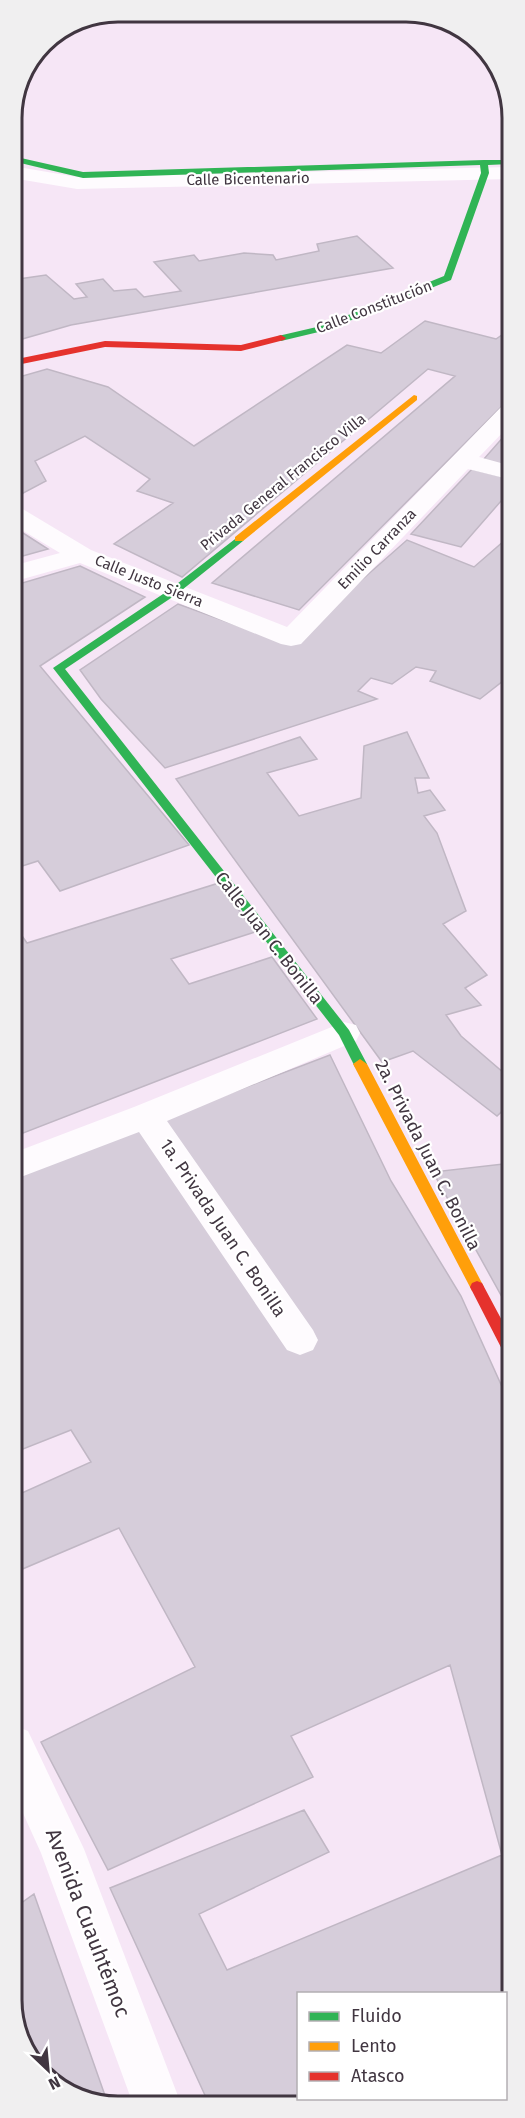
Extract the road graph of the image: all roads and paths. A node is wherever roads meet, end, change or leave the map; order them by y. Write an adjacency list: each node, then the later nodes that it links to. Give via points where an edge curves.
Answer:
1 (23, 161): 3 (street, Calle Bicentenario, via 83,175)
2 (502, 164): 3 (street)
3 (485, 168): 4 (street); 5 (street, Calle Bicentenario, via 77,183); 6 (street, Calle Constitución, via 448,278 324,328 240,348 105,344)
4 (502, 171)
5 (23, 174)
6 (23, 361)
7 (414, 398): 14 (street, Privada General Francisco Villa)
8 (502, 419): 9 (street, Emilio Carranza)
9 (462, 460): 10 (street); 15 (street, Emilio Carranza)
10 (502, 470)
11 (23, 519): 12 (street, Calle Justo Sierra)
12 (82, 555): 13 (street); 14 (street, Calle Justo Sierra)
13 (23, 571)
14 (173, 592): 15 (street, Calle Justo Sierra); 16 (street, Calle Juan C. Bonilla, via 59,668)
15 (291, 638)
16 (344, 1034): 17 (street); 19 (street, 2a. Privada Juan C. Bonilla)
17 (146, 1116): 18 (street); 20 (street, 1a. Privada Juan C. Bonilla)
18 (22, 1163)
19 (502, 1336)
20 (300, 1340)
21 (22, 1764): 22 (street, Avenida Cuauhtémoc, via 62,1849)
22 (154, 2096)

